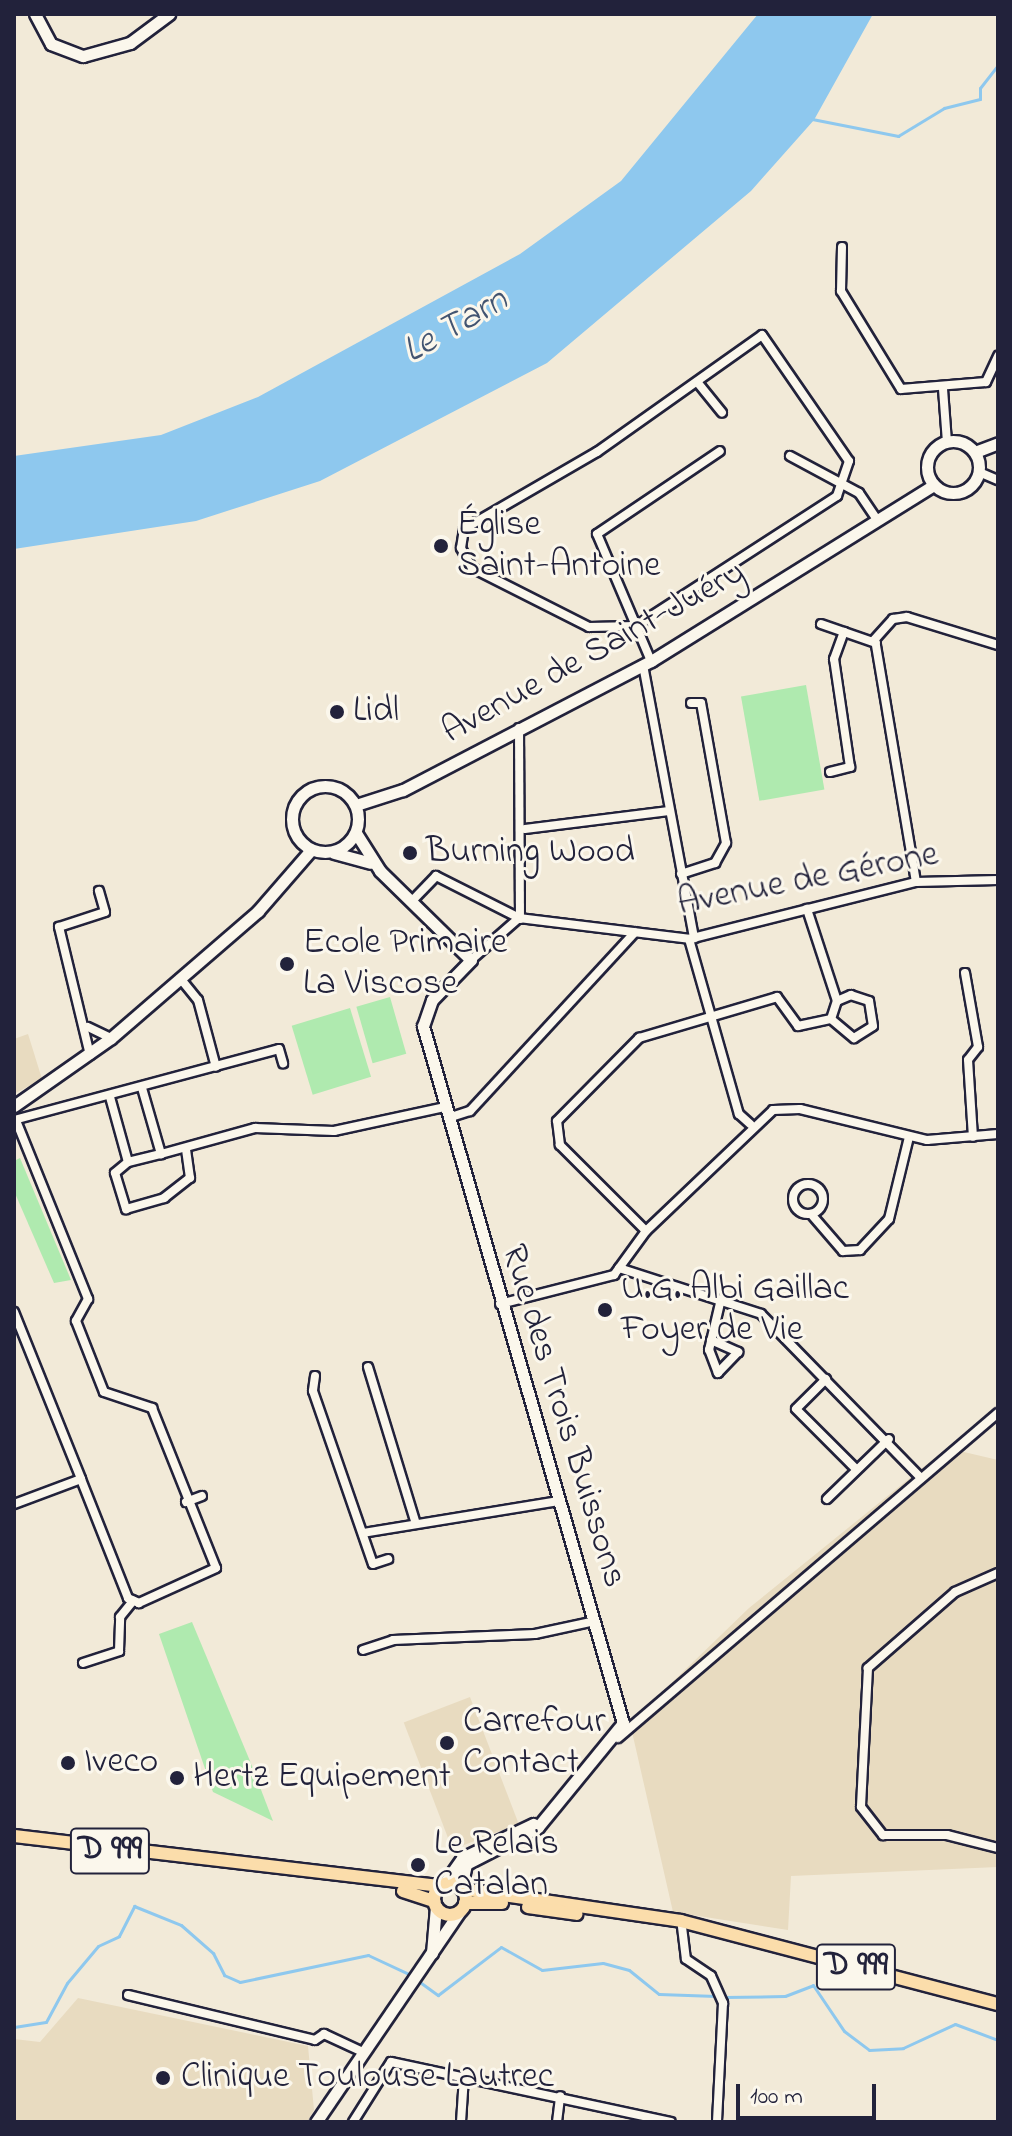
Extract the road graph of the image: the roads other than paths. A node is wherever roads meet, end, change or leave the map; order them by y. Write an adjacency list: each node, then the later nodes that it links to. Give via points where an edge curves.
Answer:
1 (35, 14): 2 (street, via 51,44 83,56 130,43)
2 (169, 14)
3 (842, 247): 6 (street, via 841,291 901,389)
4 (998, 356): 6 (street, via 986,382)
5 (698, 383): 7 (street); 15 (street, via 762,335 849,461); 19 (street, via 459,534 472,568 488,581 589,627)
6 (943, 389): 8 (street)
7 (722, 413)
8 (947, 442): 11 (street); 16 (street, via 928,459)
9 (998, 443): 11 (street)
10 (720, 451): 19 (street, via 597,534)
11 (975, 452): 13 (street)
12 (790, 456): 15 (street)
13 (979, 472): 14 (street); 16 (street, via 964,491)
14 (998, 480)
15 (843, 485): 17 (street, via 859,493); 19 (street, via 837,496)
16 (934, 485): 17 (street, Avenue de Saint-Juéry)
17 (877, 520): 23 (street, Avenue de Saint-Juéry)
18 (821, 624): 20 (street)
19 (636, 626): 23 (street)
20 (844, 632): 21 (street); 26 (street, via 834,659 850,767)
21 (876, 643): 22 (street, via 880,628 907,617); 36 (street)
22 (998, 645)
23 (647, 663): 25 (street, Avenue de Saint-Juéry); 28 (street)
24 (691, 703): 34 (street, via 701,703 726,843 715,863)
25 (519, 727): 27 (street, Avenue de Saint-Juéry, via 386,798); 29 (street)
26 (830, 772)
27 (356, 805): 30 (street); 31 (street, via 327,786 301,796 292,826)
28 (669, 811): 29 (street); 34 (street)
29 (525, 829): 40 (street)
30 (356, 833): 32 (street); 33 (street)
31 (311, 850): 32 (street); 45 (street, via 285,885)
32 (330, 853): 33 (street, via 362,856)
33 (380, 871): 38 (street)
34 (681, 874): 42 (street)
35 (998, 880): 36 (street, Avenue de Gérone)
36 (916, 882): 39 (street, Avenue de Gérone)
37 (99, 891): 49 (street, via 105,912 59,927)
38 (411, 902): 40 (street, Avenue de Gérone, via 436,876); 43 (street)
39 (807, 909): 42 (street, Avenue de Gérone); 46 (street)
40 (519, 918): 41 (street, Avenue de Gérone); 43 (street)
41 (635, 932): 42 (street, Avenue de Gérone); 57 (street, via 470,1111)
42 (692, 939): 47 (street)
43 (471, 960): 57 (street, Rue des Trois Buissons, via 424,1012)
44 (965, 973): 62 (street, via 978,1047 968,1060)
45 (180, 978): 50 (street); 53 (street, via 198,1000)
46 (837, 1001): 48 (street); 48 (street, via 851,995 869,1001 873,1026 854,1038)
47 (708, 1016): 48 (street, via 777,997 798,1026); 59 (street, via 739,1114); 67 (street, via 639,1038 557,1121 556,1137)
48 (831, 1019)
49 (88, 1027): 50 (street); 51 (street)
50 (111, 1038): 51 (street)
51 (90, 1056): 56 (street)
52 (283, 1063): 53 (street, via 279,1049)
53 (216, 1067): 54 (street)
54 (142, 1088): 55 (street); 64 (street)
55 (110, 1097): 58 (street); 65 (street)
56 (14, 1106)
57 (446, 1113): 63 (street, via 334,1131 255,1128); 70 (street, Rue des Trois Buissons)
58 (16, 1121): 84 (street, via 88,1299 76,1321 104,1392 152,1408)
59 (750, 1124): 61 (street, via 773,1110 800,1109); 67 (street)
60 (998, 1134): 62 (street)
61 (909, 1137): 62 (street); 66 (street, via 889,1219 860,1250 843,1251)
62 (973, 1137)
63 (186, 1148): 64 (street); 65 (street, via 190,1178 164,1198 131,1209 123,1207 115,1173)
64 (161, 1154): 65 (street)
65 (128, 1162)
66 (811, 1214)
67 (646, 1231): 68 (street)
68 (619, 1268): 69 (street); 70 (street)
69 (721, 1299): 72 (street); 75 (street, via 761,1314)
70 (500, 1304): 83 (street, Rue des Trois Buissons)
71 (14, 1312): 80 (street)
72 (711, 1340)
73 (368, 1367): 86 (street)
74 (315, 1376): 87 (street, via 313,1391)
75 (826, 1379): 77 (street); 78 (street, via 796,1409)
76 (998, 1413): 79 (street)
77 (889, 1439): 78 (street); 79 (street)
78 (856, 1469): 82 (street)
79 (920, 1477): 94 (street)
80 (81, 1479): 85 (street); 90 (street)
81 (202, 1496): 84 (street)
82 (827, 1499)
83 (559, 1501): 86 (street); 91 (street, Rue des Trois Buissons)
84 (186, 1502): 90 (street, via 216,1568)
85 (14, 1504)
86 (416, 1524): 87 (street)
87 (363, 1533): 88 (street, via 373,1564)
88 (388, 1559)
89 (998, 1573): 99 (street, via 955,1592 868,1668 861,1807 883,1835 947,1835)
90 (133, 1601): 93 (street, via 120,1617 119,1651)
91 (595, 1621): 92 (street, via 535,1634 393,1640); 95 (street, Rue des Trois Buissons)
92 (363, 1650)
93 (83, 1663)
94 (643, 1717): 95 (street); 96 (street)
95 (623, 1723): 96 (street)
96 (618, 1738): 97 (street)
97 (550, 1812): 101 (street, via 462,1858); 102 (street, via 522,1839 466,1864)
98 (14, 1836): 100 (main road, D 999)
99 (998, 1848)
100 (206, 1862): 101 (main road, D 999); 103 (main road, D 999)
101 (443, 1885): 102 (main road); 103 (main road)
102 (462, 1888): 104 (main road); 106 (main road, D 999)
103 (435, 1903): 104 (main road); 107 (street)
104 (462, 1907): 105 (main road, D 999); 107 (street)
105 (682, 1927): 106 (main road, D 999); 118 (street, via 686,1959 719,1988 723,2003)
106 (714, 1930): 109 (main road, D 999)
107 (431, 1959): 110 (street)
108 (128, 1995): 110 (street, via 315,2040 324,2034)
109 (998, 2004)
110 (363, 2052): 113 (street)
111 (464, 2077): 112 (street); 114 (street, via 391,2062); 115 (street)
112 (560, 2096): 116 (street); 117 (street)
113 (316, 2122)
114 (353, 2122)
115 (461, 2122)
116 (557, 2122)
117 (671, 2122)
118 (717, 2122)

